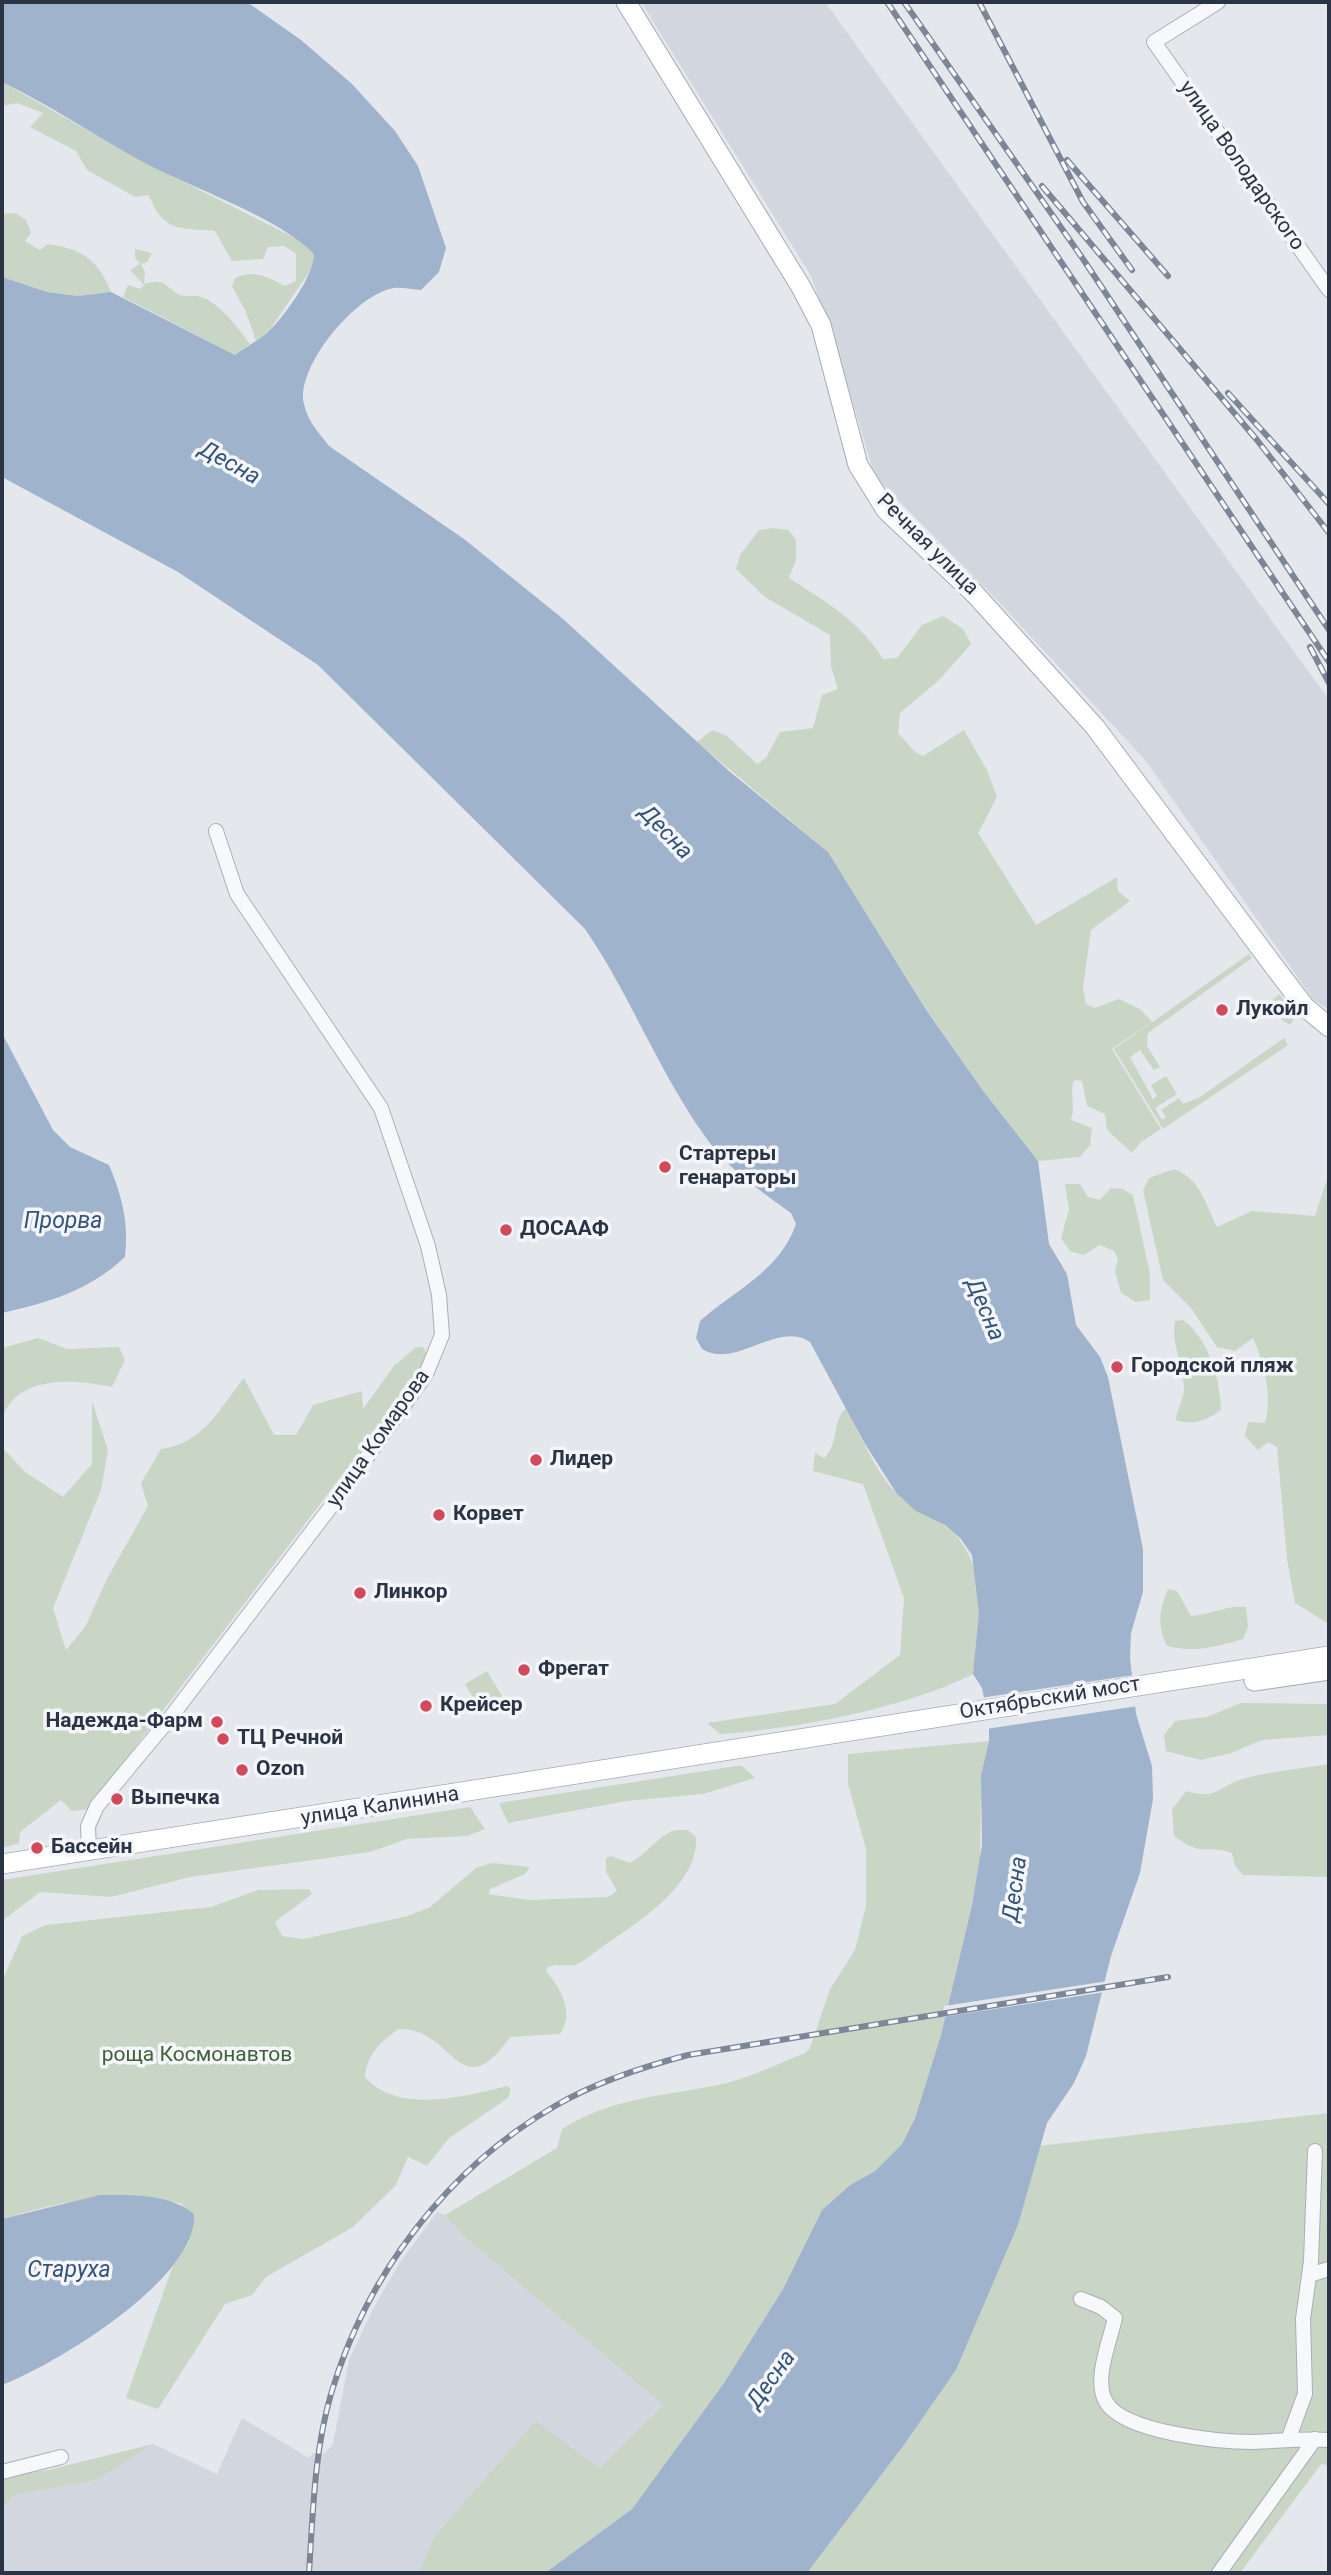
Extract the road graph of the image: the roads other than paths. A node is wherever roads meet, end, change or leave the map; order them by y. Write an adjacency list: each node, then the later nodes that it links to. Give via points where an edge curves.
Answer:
1 (626, 2): 5 (main road, Речная улица, via 821,325 858,465 876,497 974,593 1095,727 1305,1007)
2 (1218, 2): 3 (street, улица Володарского, via 1154,42)
3 (1329, 290)
4 (216, 831): 9 (street, улица Комарова, via 237,894 381,1108 428,1246 442,1335 426,1374 342,1492 97,1806 88,1826)
5 (1329, 1027)
6 (1329, 1656): 8 (main road, Октябрьский мост)
7 (1329, 1670): 8 (main road, Октябрьский мост)
8 (772, 1746): 9 (main road, улица Калинина)
9 (89, 1852): 10 (main road)
10 (2, 1864)
11 (1315, 2151): 13 (street)
12 (1329, 2269): 13 (street)
13 (1309, 2275): 16 (street, via 1303,2319 1305,2394)
14 (1082, 2299): 16 (street, via 1115,2318 1101,2382 1106,2402 1121,2417 1212,2440)
15 (1322, 2439): 16 (street); 19 (street)
16 (1288, 2440)
17 (61, 2457): 18 (street)
18 (2, 2472)
19 (1219, 2573)

